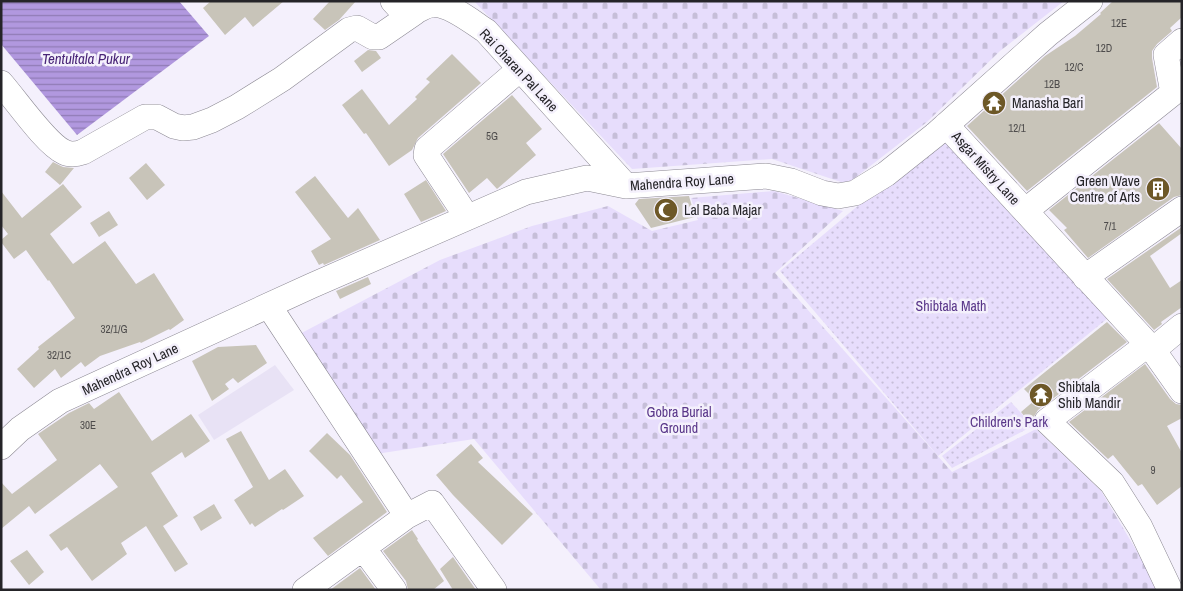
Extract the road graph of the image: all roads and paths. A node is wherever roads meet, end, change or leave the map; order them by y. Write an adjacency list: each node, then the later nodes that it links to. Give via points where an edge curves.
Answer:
1 (1090, 1): 7 (street, Mahendra Roy Lane)
2 (446, 4): 3 (street, Rai Charan Pal Lane); 5 (street, Rai Charan Pal Lane, via 486,31)
3 (404, 7): 6 (street, Rai Charan Pal Lane, via 379,37 357,28 349,30 274,84 212,120 183,128 157,117 144,117 77,154 57,148)
4 (1182, 41): 10 (street, Asgar Mistry Lane, via 1166,55 1173,93)
5 (520, 69): 8 (street, Rai Charan Pal Lane); 11 (street, via 427,149 426,155)
6 (1, 84)
7 (946, 125): 8 (street, Mahendra Roy Lane, via 886,174 855,193 838,196 822,193 766,176); 10 (street, Asgar Mistry Lane)
8 (626, 186): 11 (street, Mahendra Roy Lane, via 587,178 526,192)
9 (1182, 209): 12 (street)
10 (1025, 211): 12 (street, Asgar Mistry Lane)
11 (467, 217): 13 (street, Mahendra Roy Lane)
12 (1085, 277): 15 (street, Asgar Mistry Lane)
13 (268, 306): 17 (street, Mahendra Roy Lane, via 60,401 20,429); 18 (street)
14 (1182, 326): 15 (street)
15 (1150, 347): 16 (street, Asgar Mistry Lane); 20 (street, via 1047,421 1112,483)
16 (1182, 391)
17 (1, 447)
18 (407, 516): 19 (street); 23 (street, via 432,503)
19 (362, 548): 21 (street); 22 (street)
20 (1173, 583)
21 (305, 590)
22 (394, 590)
23 (494, 590)

